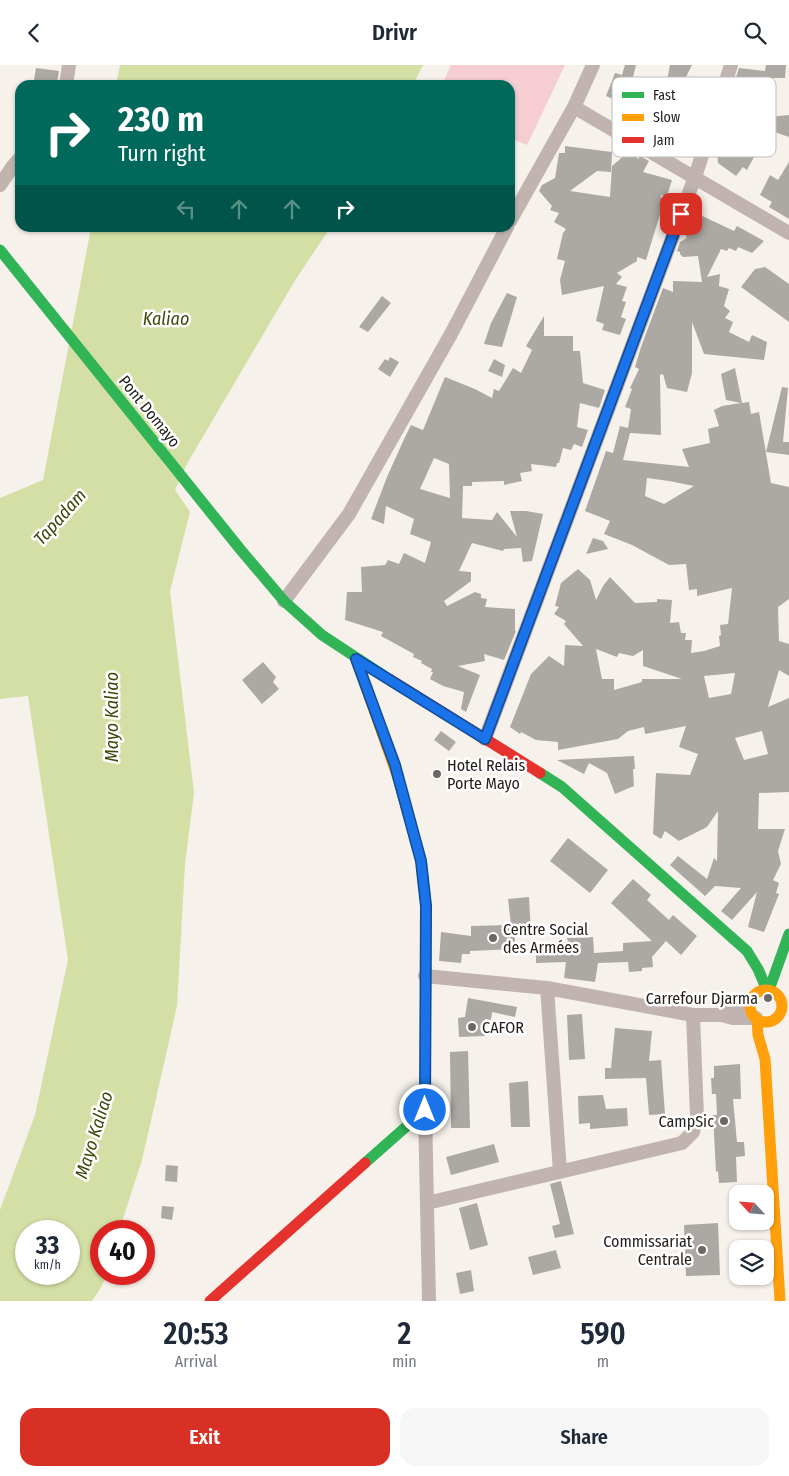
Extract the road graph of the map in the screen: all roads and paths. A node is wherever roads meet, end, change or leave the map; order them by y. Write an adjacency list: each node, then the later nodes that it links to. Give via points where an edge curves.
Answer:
1 (68, 65): 5 (street)
2 (593, 65): 6 (street)
3 (731, 65): 4 (street)
4 (727, 77)
5 (66, 80)
6 (574, 107): 7 (street); 13 (street)
7 (612, 129)
8 (660, 157): 11 (street)
9 (701, 157): 11 (street)
10 (15, 164): 12 (street)
11 (694, 177): 15 (street); 19 (street)
12 (0, 185)
13 (515, 212)
14 (504, 232): 17 (street, via 349,514)
15 (789, 233)
16 (0, 250): 17 (main road, Pont Domayo)
17 (284, 601): 18 (main road, Pont Domayo, via 322,635)
18 (356, 659): 19 (main road, Pont Domayo); 22 (main road, via 395,765 421,861 426,906)
19 (485, 739): 21 (main road, Pont Domayo, via 562,787)
20 (789, 934): 24 (main road)
21 (747, 951): 24 (main road, Pont Domayo); 25 (main road)
22 (425, 975): 23 (street); 32 (main road)
23 (547, 988): 26 (street); 33 (street)
24 (777, 995): 25 (main road, via 760,991); 29 (main road, via 781,1009)
25 (752, 998): 27 (street); 28 (main road, via 750,1010)
26 (693, 1015): 27 (street); 33 (street, via 697,1116 693,1132 682,1143)
27 (722, 1015): 28 (street)
28 (756, 1019): 29 (main road); 31 (main road)
29 (771, 1021): 30 (main road); 31 (main road)
30 (789, 1021)
31 (765, 1059): 37 (main road)
32 (425, 1110): 34 (street); 35 (main road)
33 (560, 1172): 34 (street)
34 (427, 1203): 36 (street)
35 (210, 1301)
36 (429, 1301)
37 (780, 1301)

